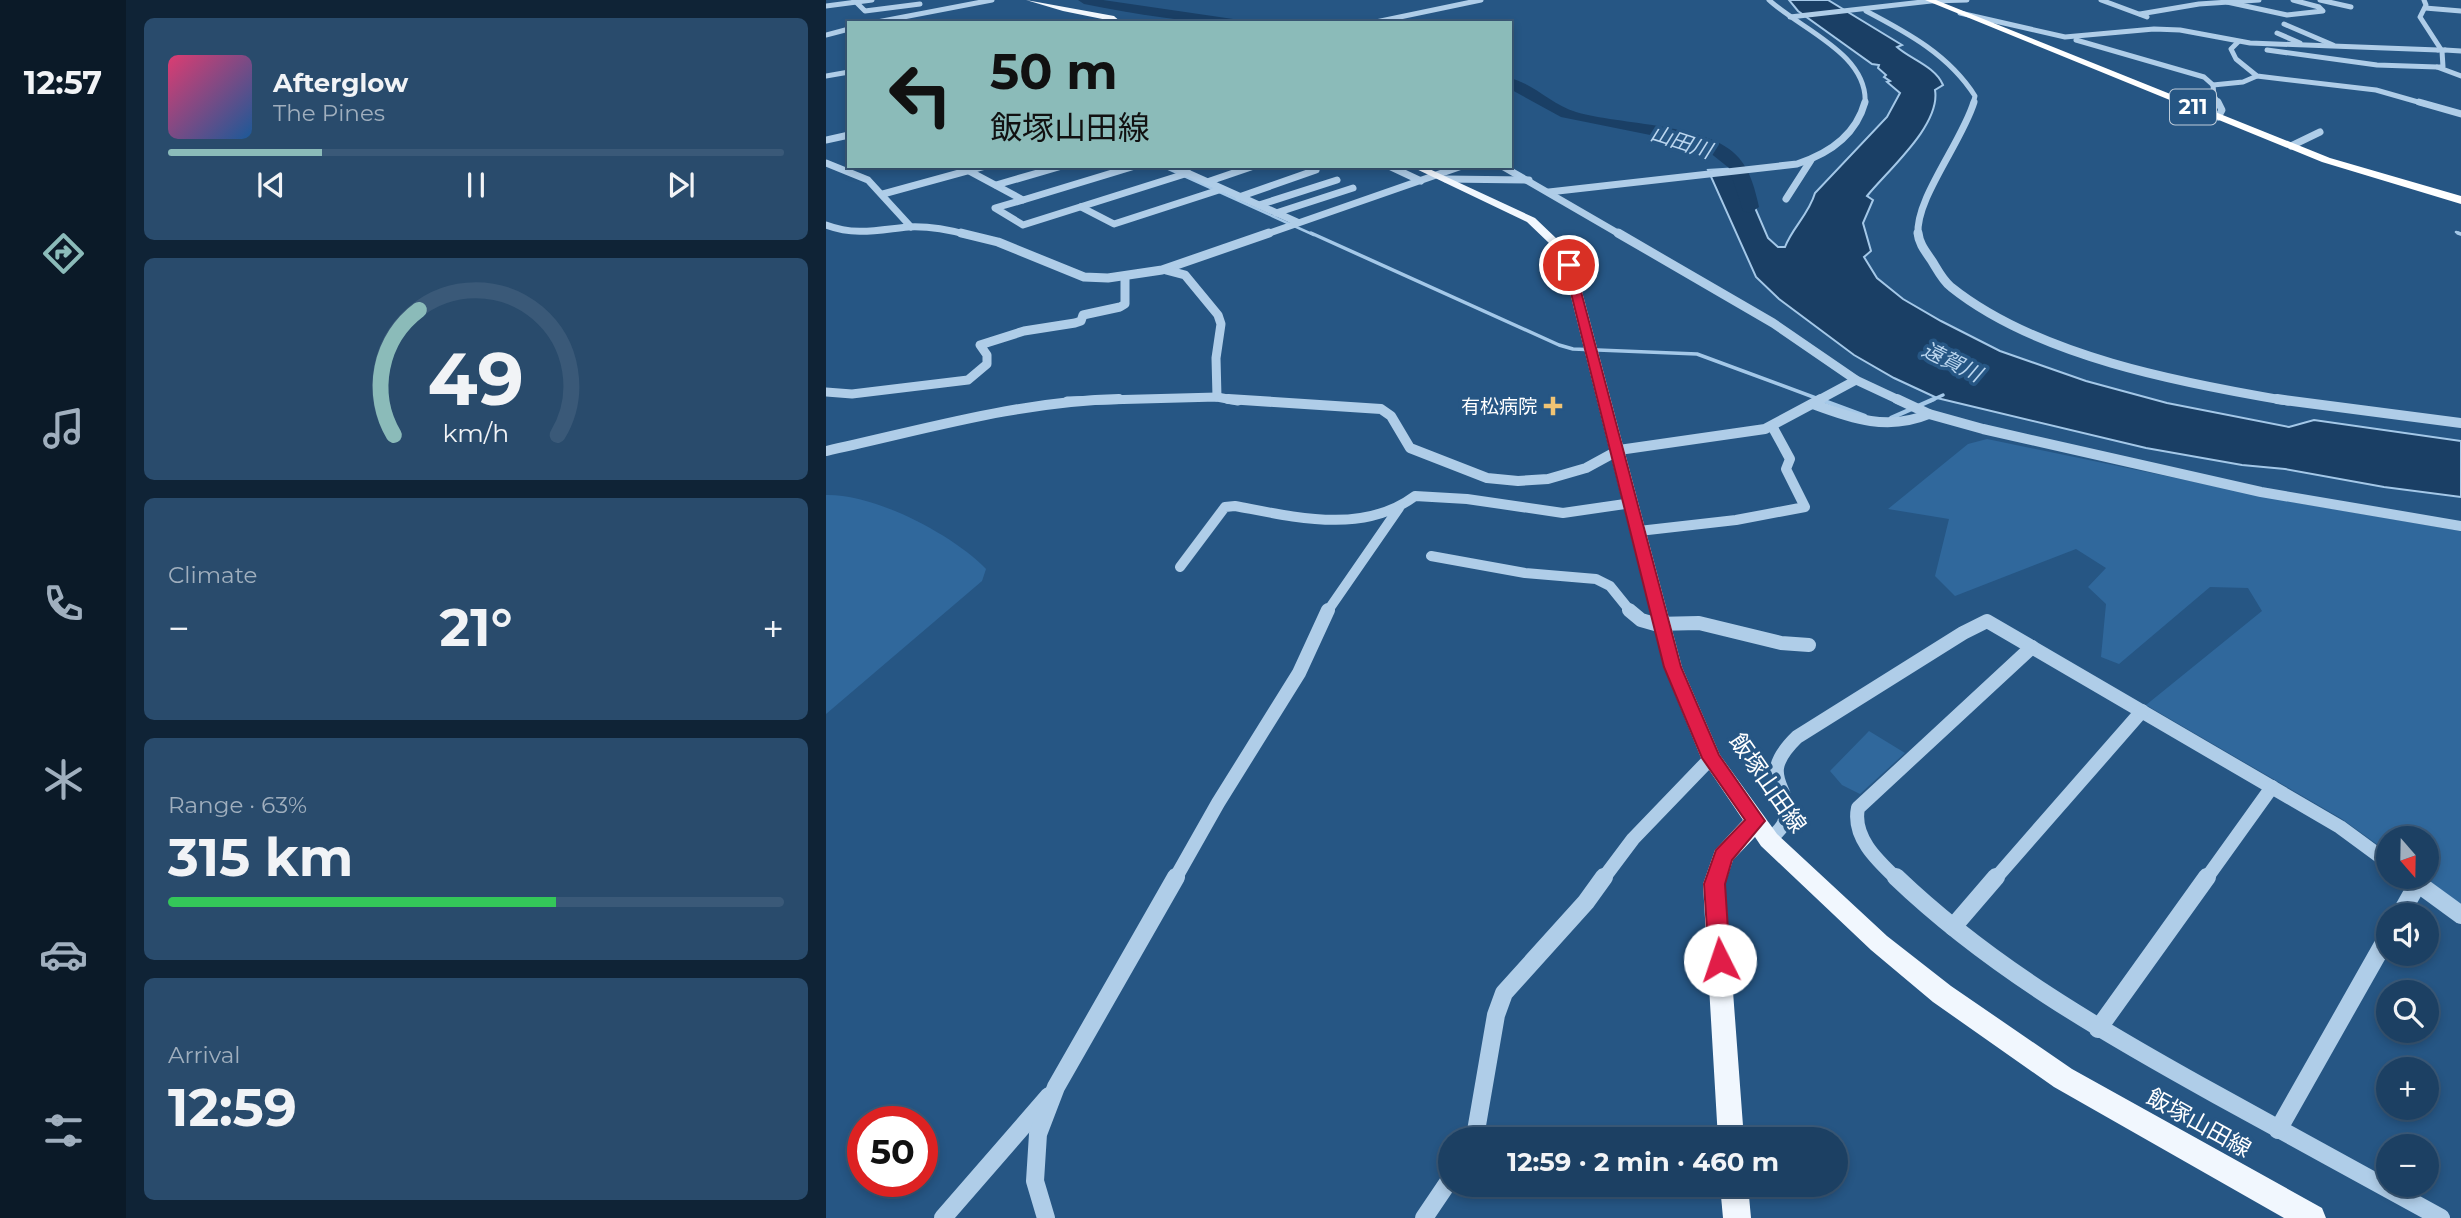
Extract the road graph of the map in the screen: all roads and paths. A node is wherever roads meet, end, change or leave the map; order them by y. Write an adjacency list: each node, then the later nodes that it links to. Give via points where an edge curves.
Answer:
1 (872, 0): 15 (street)
2 (992, 0): 29 (street)
3 (1028, 0): 34 (main road)
4 (1481, 0): 35 (street)
5 (1769, 0): 30 (street)
6 (1968, 0): 13 (street)
7 (2101, 0): 27 (street)
8 (2257, 0): 14 (street); 16 (street)
9 (2293, 0): 26 (street, via 2324,10)
10 (2320, 0): 18 (street)
11 (2354, 0): 18 (street)
12 (2424, 0): 21 (street)
13 (1930, 1): 23 (street); 25 (highway, 211)
14 (2227, 2): 27 (street); 28 (street)
15 (857, 3): 17 (street, via 865,11); 22 (street)
16 (2267, 3)
17 (920, 4)
18 (2339, 4): 19 (street)
19 (2351, 6)
20 (2291, 8): 26 (street)
21 (2425, 8): 24 (street); 47 (street, via 2420,18 2442,51)
22 (828, 9)
23 (1864, 11): 30 (street); 101 (street, via 1939,55 1975,96 1917,226 1919,242 1935,270 1975,304 2027,334 2064,348 2174,379 2379,416)
24 (2461, 11)
25 (1960, 13): 41 (street); 54 (highway, 211)
26 (2315, 13): 28 (street)
27 (2140, 14): 38 (street)
28 (2289, 15): 31 (street)
29 (896, 16): 32 (street); 33 (street)
30 (1791, 17): 59 (street, via 1844,57 1862,80 1867,97 1852,128)
31 (2270, 19)
32 (879, 21)
33 (903, 21)
34 (1117, 21)
35 (1381, 21)
36 (2284, 24): 44 (street)
37 (847, 30): 40 (street)
38 (2180, 30): 41 (street); 42 (street)
39 (2277, 33): 43 (street)
40 (826, 35)
41 (2065, 37): 52 (street, via 2204,77)
42 (2238, 43): 43 (street); 47 (street, via 2287,54); 50 (street, via 2231,49 2232,56)
43 (2303, 45): 44 (street)
44 (2336, 46): 45 (street)
45 (2461, 51)
46 (2461, 66): 47 (street)
47 (2440, 67): 51 (street)
48 (847, 72): 49 (street)
49 (826, 76)
50 (2257, 76): 52 (street); 53 (street, via 2376,90)
51 (2461, 76)
52 (2213, 85): 54 (street, via 2222,110)
53 (2461, 114)
54 (2218, 117): 58 (highway, 211)
55 (2320, 132): 58 (street)
56 (847, 135): 57 (street)
57 (826, 140)
58 (2291, 146): 87 (highway, 211)
59 (1811, 160): 81 (street); 85 (street)
60 (826, 163): 82 (street, via 869,180)
61 (979, 168): 71 (street)
62 (1055, 168): 78 (street)
63 (1128, 168): 86 (street)
64 (1248, 168): 77 (street)
65 (1312, 168): 75 (street); 83 (street)
66 (1397, 168): 72 (street)
67 (1458, 168): 73 (street)
68 (1497, 168): 74 (street)
69 (1506, 168): 76 (street)
70 (1180, 169): 77 (street); 89 (street)
71 (969, 171): 78 (street); 82 (street)
72 (1418, 173): 73 (main road, 飯塚山田線); 84 (street)
73 (1442, 177): 74 (street); 103 (main road, 飯塚山田線, via 1531,220 1569,265)
74 (1471, 178): 76 (street)
75 (1337, 180): 79 (street); 88 (street)
76 (1530, 180): 81 (street)
77 (1207, 182): 80 (street)
78 (996, 185): 86 (street)
79 (1353, 188): 84 (street); 90 (street)
80 (1222, 189): 83 (street); 89 (street, via 1114,224)
81 (1549, 192): 96 (street, via 1773,323)
82 (883, 194): 93 (street)
83 (1240, 197): 88 (street)
84 (1373, 197): 91 (street)
85 (1786, 199)
86 (1023, 200): 89 (street, via 995,208 1023,225)
87 (2461, 200)
88 (1259, 205): 90 (street)
89 (1081, 206)
90 (1276, 213): 91 (street)
91 (1297, 222): 94 (street)
92 (826, 225): 93 (street, via 861,233)
93 (911, 226): 95 (street, via 998,242 1093,279)
94 (1162, 270): 95 (street); 98 (street, via 1185,275 1222,324 1216,358)
95 (1125, 277): 97 (street, via 1125,304 1120,307 1086,313 1075,323 984,342 980,345 987,364 968,380 852,394)
96 (1857, 380): 99 (street); 100 (street)
97 (826, 392)
98 (1217, 397): 103 (street, via 1381,409 1391,416 1410,448 1487,478 1548,479 1586,468); 104 (street, via 1073,400)
99 (1819, 401): 100 (street, via 1884,425 1913,422); 102 (street)
100 (1929, 414): 107 (street, via 2261,492)
101 (2461, 423)
102 (1772, 426): 103 (street, via 1757,432); 108 (street, via 1790,459 1786,469 1805,507)
103 (1619, 450): 105 (main road, 飯塚山田線)
104 (826, 451)
105 (1632, 503): 106 (street, via 1563,513 1415,496); 108 (main road, 飯塚山田線)
106 (1399, 508): 110 (street, via 1346,521 1225,508); 124 (street, via 1327,611 1299,673)
107 (2461, 526)
108 (1639, 531): 111 (main road, 飯塚山田線)
109 (1430, 556): 111 (street, via 1606,583 1628,611 1643,622)
110 (1180, 567)
111 (1663, 625): 112 (street, via 1696,622 1791,645); 115 (main road, 飯塚山田線, via 1673,667)
112 (1809, 645)
113 (2032, 647): 114 (street); 117 (street, via 1987,621 1830,716 1781,750 1776,780 1785,808 1783,825); 121 (street, via 1858,808 1859,836 1900,882)
114 (2142, 711): 116 (street); 121 (street)
115 (1712, 758): 117 (main road, 飯塚山田線); 125 (street, via 1633,839 1586,902 1503,993)
116 (2272, 788): 118 (street); 123 (street)
117 (1762, 830): 126 (main road, via 1723,856 1714,884); 134 (main road, 飯塚山田線, via 1870,935 1942,994 2052,1071)
118 (2376, 853)
119 (2425, 889): 120 (street)
120 (2461, 915)
121 (1953, 927): 123 (street)
122 (2376, 957): 127 (street)
123 (2098, 1029): 127 (street)
124 (1056, 1087): 130 (street); 131 (street, via 1038,1134 1035,1181)
125 (1477, 1127)
126 (1730, 1127)
127 (2278, 1130): 135 (street)
128 (1438, 1197): 132 (street)
129 (1735, 1197): 133 (main road)
130 (943, 1218)
131 (1046, 1218)
132 (1424, 1218)
133 (1737, 1218)
134 (2312, 1218)
135 (2441, 1218)

